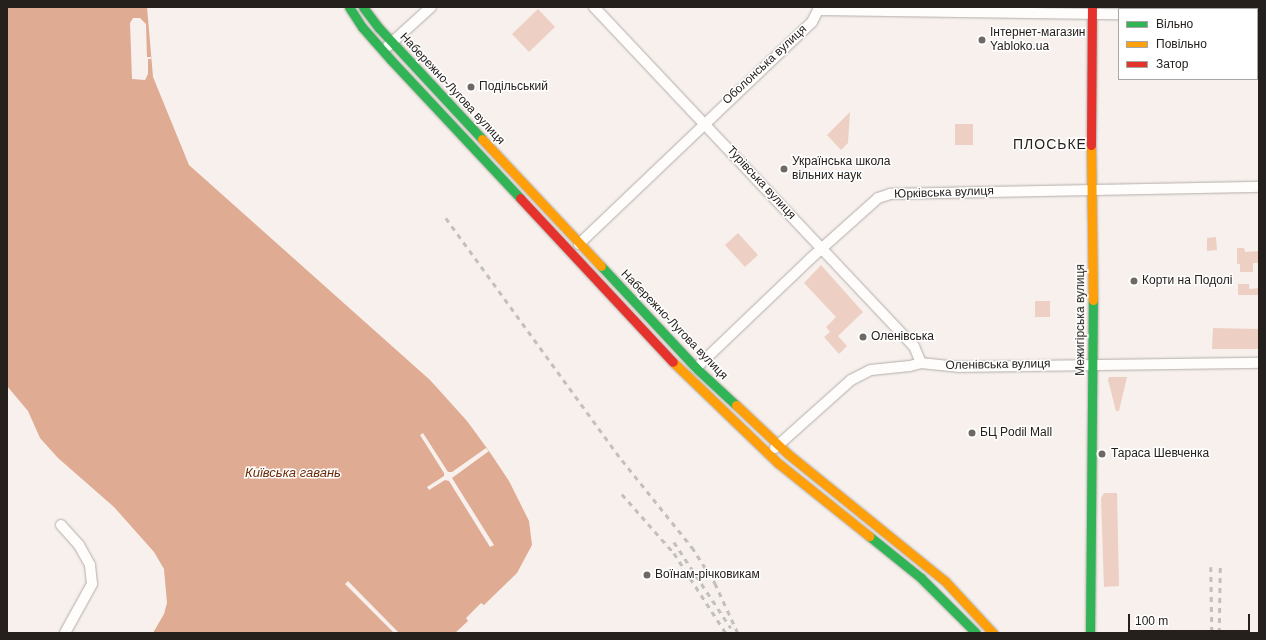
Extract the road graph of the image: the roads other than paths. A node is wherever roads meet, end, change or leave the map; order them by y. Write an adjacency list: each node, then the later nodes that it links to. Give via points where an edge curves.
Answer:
1 (349, 7): 9 (main road, Набережно-Лугова вулиця)
2 (363, 7): 8 (main road, Набережно-Лугова вулиця)
3 (430, 7): 8 (street)
4 (594, 7): 10 (street, Турівська вулиця)
5 (818, 9): 6 (street, Оболонська вулиця); 10 (street, Оболонська вулиця, via 812,22)
6 (1092, 10): 7 (street, Оболонська вулиця); 12 (main road, Межигірська вулиця)
7 (1118, 14)
8 (392, 42): 9 (street); 13 (main road, Набережно-Лугова вулиця)
9 (383, 51): 20 (main road, Набережно-Лугова вулиця, via 660,348)
10 (705, 123): 13 (street, Оболонська вулиця); 14 (street, Турівська вулиця)
11 (1259, 186): 12 (street, Юрківська вулиця)
12 (1092, 189): 14 (street, Юрківська вулиця, via 890,194 873,201); 17 (main road, Межигірська вулиця)
13 (579, 244): 18 (main road, Набережно-Лугова вулиця)
14 (822, 248): 15 (street, Турівська вулиця, via 914,346); 18 (street, Юрківська вулиця)
15 (921, 362): 17 (street, Оленівська вулиця, via 958,366); 19 (street, Оленівська вулиця, via 910,366 871,370 858,375)
16 (1259, 363): 17 (street, Оленівська вулиця)
17 (1093, 365): 25 (main road, Межигірська вулиця)
18 (696, 368): 19 (main road, Набережно-Лугова вулиця)
19 (778, 445): 20 (street, Оленівська вулиця); 24 (main road, Набережно-Лугова вулиця, via 945,581)
20 (768, 454): 23 (main road, Набережно-Лугова вулиця, via 921,578)
21 (61, 526): 22 (street, via 79,546 90,565 92,584)
22 (65, 633)
23 (976, 633)
24 (993, 633)
25 (1090, 633)

